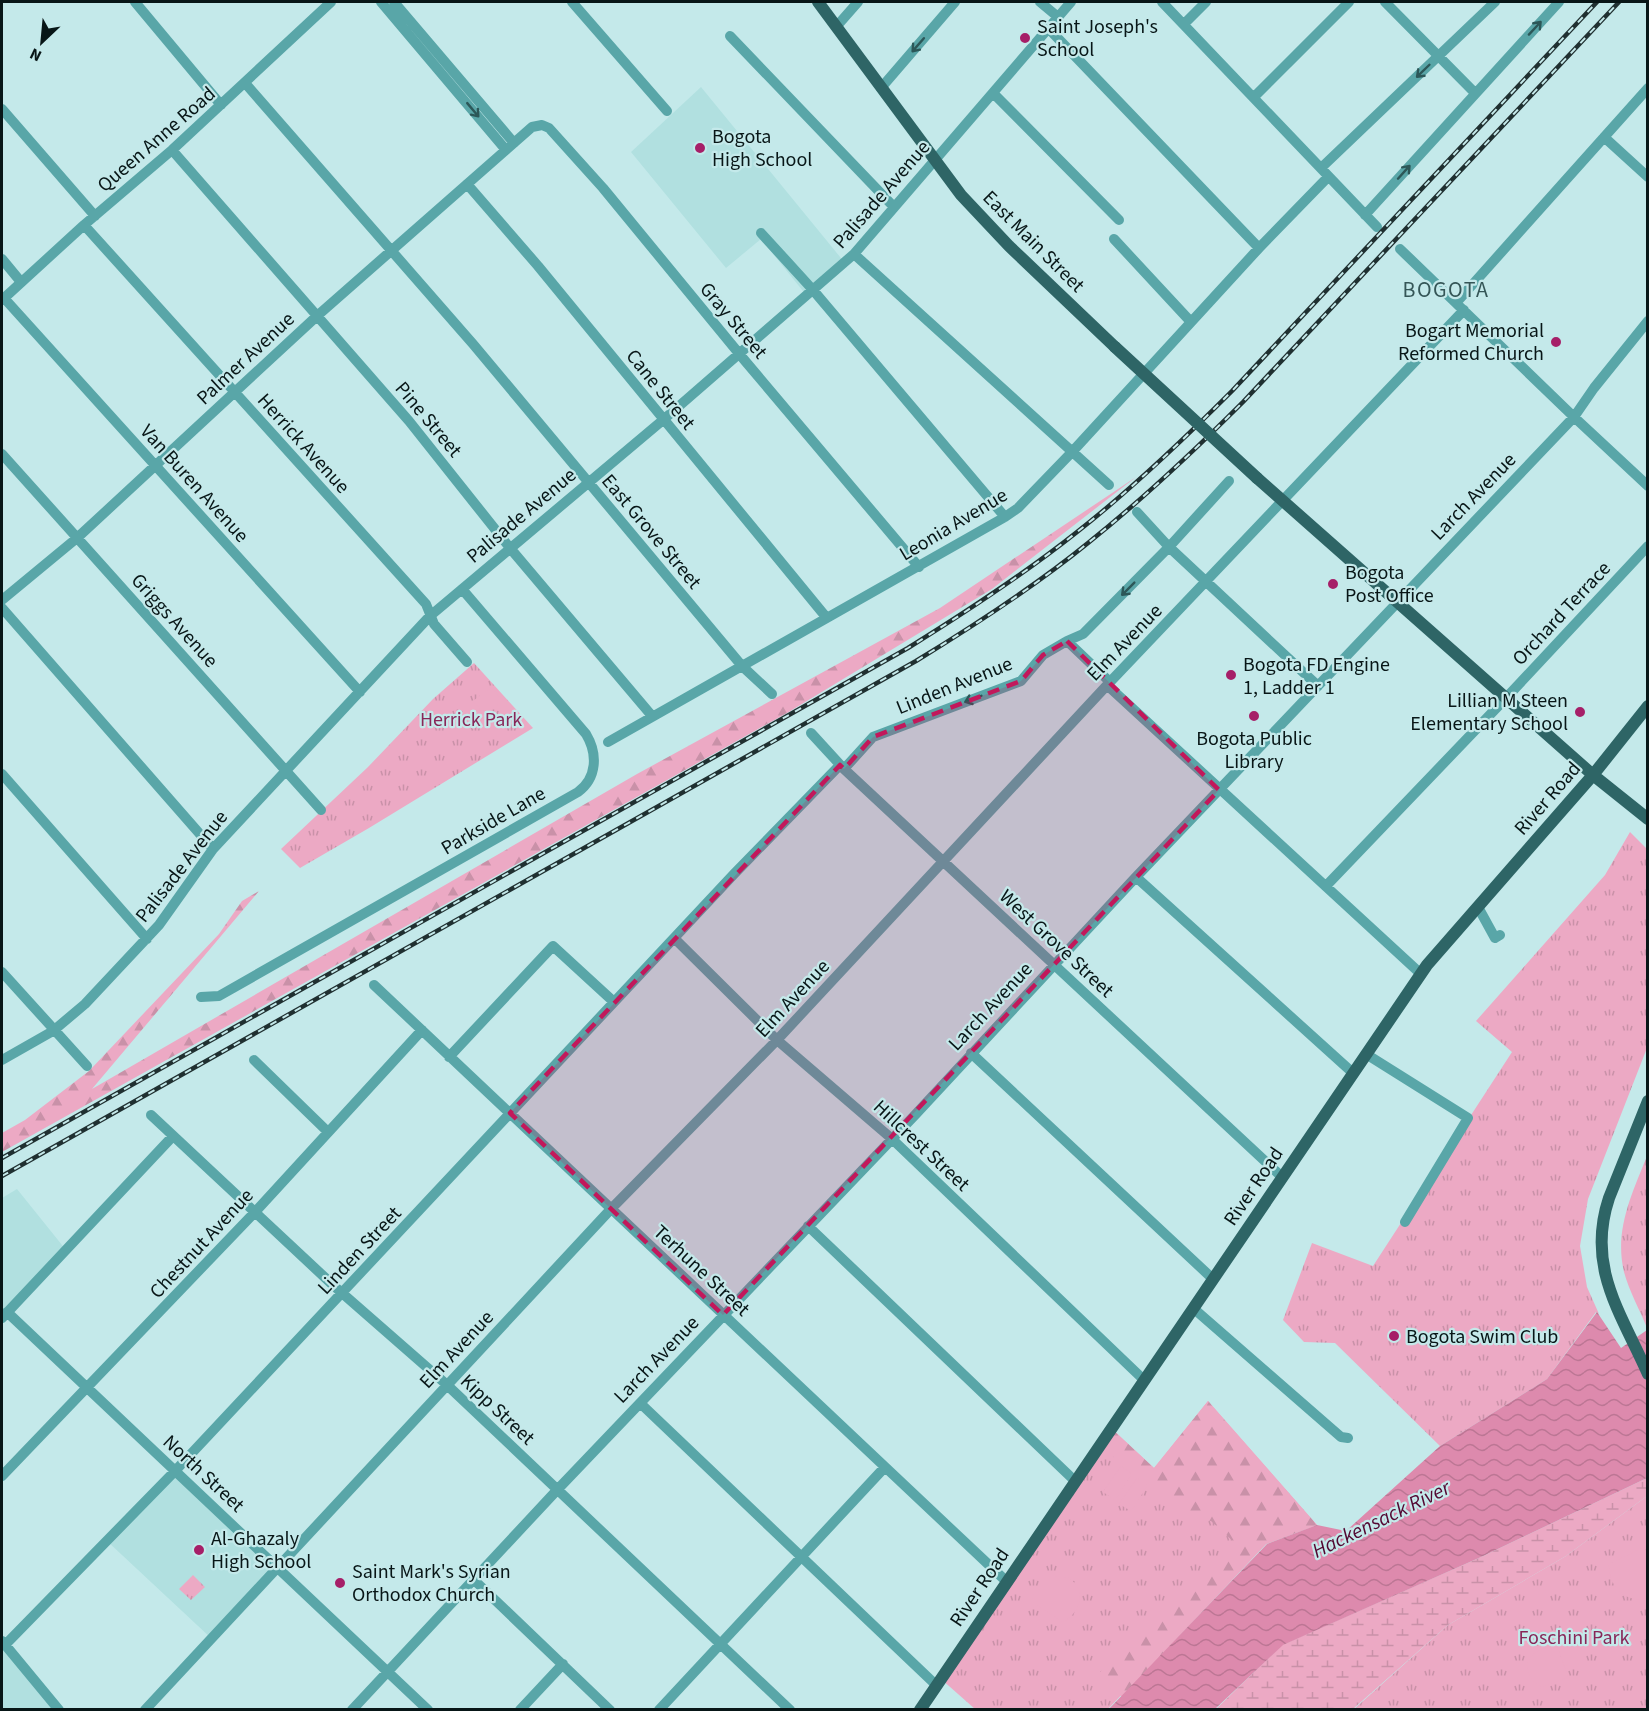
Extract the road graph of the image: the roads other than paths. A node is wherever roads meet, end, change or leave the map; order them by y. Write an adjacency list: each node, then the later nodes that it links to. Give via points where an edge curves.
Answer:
1 (135, 2): 29 (street)
2 (331, 2): 23 (street, Queen Anne Road)
3 (381, 2): 33 (street, one-way to 33)
4 (393, 2): 33 (street)
5 (572, 2): 31 (street)
6 (819, 2): 19 (main road, East Main Street)
7 (858, 2): 19 (street)
8 (955, 2): 25 (street, one-way to 25)
9 (1041, 2): 17 (street)
10 (1071, 2): 17 (street, Palisade Avenue)
11 (1162, 2): 18 (street)
12 (1206, 2): 18 (street)
13 (1349, 2): 28 (street)
14 (1385, 2): 22 (street)
15 (1495, 2): 22 (street)
16 (1559, 2): 27 (street, one-way to 16)
17 (1058, 17): 20 (street, Palisade Avenue)
18 (1184, 24): 28 (street)
19 (836, 27): 25 (main road, East Main Street)
20 (1048, 28): 26 (street, Palisade Avenue); 48 (street)
21 (730, 36): 40 (street)
22 (1439, 56): 27 (street); 36 (street, one-way to 36)
23 (245, 83): 29 (street, Queen Anne Road); 50 (street, East Grove Street)
24 (1647, 87): 32 (street, Elm Avenue)
25 (881, 88): 35 (main road, East Main Street)
26 (993, 93): 35 (street, Palisade Avenue); 43 (street)
27 (1475, 93): 41 (street, one-way to 27)
28 (1254, 97): 36 (street)
29 (221, 105): 34 (street, Queen Anne Road)
30 (2, 109): 42 (street)
31 (667, 111)
32 (1604, 137): 38 (street); 56 (street, Elm Avenue)
33 (510, 146): 39 (street, Palmer Avenue); 60 (street, Gray Street, via 532,128 549,128)
34 (172, 150): 42 (street, Queen Anne Road); 57 (street, Pine Street)
35 (934, 160): 40 (street, Palisade Avenue); 71 (main road, East Main Street, bridge, via 982,220)
36 (1321, 168): 37 (street)
37 (1328, 177): 41 (street); 48 (street, Leonia Avenue)
38 (1647, 177)
39 (467, 184): 50 (street, Palmer Avenue); 63 (street, Cane Street)
40 (894, 207): 51 (street, Palisade Avenue)
41 (1365, 215): 45 (street)
42 (94, 216): 44 (street, Queen Anne Road)
43 (1119, 220)
44 (84, 225): 53 (street, Queen Anne Road); 61 (street, Herrick Avenue)
45 (1377, 226)
46 (761, 233): 54 (street)
47 (1114, 238): 59 (street)
48 (1259, 248): 59 (street, Leonia Avenue)
49 (1400, 249): 56 (street)
50 (391, 250): 57 (street, Palmer Avenue); 68 (street, East Grove Street)
51 (855, 254): 54 (street, Palisade Avenue); 64 (street)
52 (2, 259): 53 (street)
53 (21, 282): 55 (street, Queen Anne Road)
54 (813, 290): 60 (street, Palisade Avenue); 73 (street)
55 (2, 299): 66 (street, Van Buren Avenue)
56 (1460, 307): 62 (street); 71 (street, Elm Avenue)
57 (317, 316): 61 (street, Palmer Avenue); 77 (street, Pine Street, via 409,421)
58 (1647, 321): 62 (street, Larch Avenue)
59 (1191, 322): 64 (street, Leonia Avenue)
60 (739, 354): 63 (street, Palisade Avenue); 78 (street, Gray Street)
61 (235, 393): 66 (street, Palmer Avenue); 84 (street, Herrick Avenue, via 426,604)
62 (1574, 417): 70 (street); 82 (street, Larch Avenue)
63 (663, 420): 68 (street, Palisade Avenue); 85 (street, Cane Street)
64 (1072, 452): 69 (street); 73 (street, Leonia Avenue)
65 (2, 454): 74 (street, Griggs Avenue)
66 (156, 466): 74 (street, Palmer Avenue); 91 (street, Van Buren Avenue)
67 (1229, 481): 76 (street, Linden Avenue)
68 (587, 482): 77 (street, Palisade Avenue); 88 (street, East Grove Street)
69 (1109, 484)
70 (1647, 486)
71 (1284, 501): 79 (street, Elm Avenue); 82 (main road, East Main Street)
72 (1137, 512): 76 (street)
73 (1005, 517): 78 (street, Leonia Avenue)
74 (77, 538): 81 (street, Palmer Avenue); 99 (street, Griggs Avenue)
75 (1647, 546): 93 (street, Orchard Terrace)
76 (1169, 547): 79 (street); 86 (street, Linden Avenue, one-way to 86, via 1083,634)
77 (510, 548): 80 (street, Palisade Avenue); 95 (street, Pine Street)
78 (919, 567): 85 (street, Leonia Avenue)
79 (1207, 581): 89 (street, Elm Avenue); 90 (street)
80 (462, 590): 84 (street, Palisade Avenue); 118 (street, Parkside Lane, via 586,734 595,759 586,785 219,996)
81 (2, 600)
82 (1397, 602): 90 (street, Larch Avenue); 93 (main road, East Main Street)
83 (2, 608): 105 (street)
84 (430, 616): 87 (street, Herrick Avenue); 91 (street, Palisade Avenue)
85 (826, 617): 88 (street, Leonia Avenue)
86 (1067, 641): 89 (street); 98 (street, Linden Avenue, one-way to 98, via 1043,655 1021,681 873,737)
87 (467, 662)
88 (742, 666): 92 (street, East Grove Street); 95 (street, Leonia Avenue)
89 (1109, 683): 102 (street); 106 (street, Elm Avenue)
90 (1318, 686): 102 (street, Larch Avenue)
91 (360, 692): 99 (street, Palisade Avenue)
92 (772, 694)
93 (1506, 698): 101 (main road, East Main Street); 109 (street, Orchard Terrace)
94 (1647, 706): 101 (main road, River Road)
95 (652, 717): 97 (street, Leonia Avenue)
96 (811, 733): 98 (street, West Grove Street)
97 (608, 742)
98 (842, 766): 106 (street, West Grove Street); 107 (street, Linden Avenue)
99 (286, 770): 103 (street, Griggs Avenue); 105 (street, Palisade Avenue)
100 (2, 774): 113 (street)
101 (1593, 775): 104 (main road, East Main Street); 110 (main road, River Road)
102 (1219, 790): 108 (street, Larch Avenue); 109 (street)
103 (321, 810)
104 (1647, 819)
105 (213, 849): 113 (street, Palisade Avenue)
106 (943, 861): 114 (street, West Grove Street); 122 (street, Elm Avenue)
107 (734, 874): 112 (street, Linden Street)
108 (1136, 877): 114 (street, Larch Avenue); 129 (street)
109 (1326, 886): 116 (street)
110 (1478, 907): 111 (street, via 1495,938); 116 (main road, River Road)
111 (1500, 935)
112 (674, 938): 119 (street, Linden Street); 122 (street, Hillcrest Street)
113 (147, 939): 121 (street, Palisade Avenue, via 85,1004)
114 (1054, 964): 123 (street, Larch Avenue); 136 (street, West Grove Street)
115 (2, 972): 121 (street)
116 (1420, 974): 124 (main road, River Road)
117 (374, 985): 120 (street, Terhune Street)
118 (201, 997)
119 (614, 1002): 125 (street, via 553,946); 131 (street, Linden Street)
120 (422, 1030): 125 (street, Terhune Street); 133 (street, Chestnut Avenue)
121 (53, 1031): 126 (street, Palisade Avenue); 128 (street)
122 (777, 1040): 135 (street, Hillcrest Street); 137 (street, Elm Avenue)
123 (971, 1053): 135 (street, Larch Avenue); 141 (street)
124 (1366, 1054): 129 (main road, River Road); 139 (street, via 1468,1118)
125 (449, 1057): 131 (street, Terhune Street)
126 (2, 1060)
127 (254, 1060): 133 (street)
128 (87, 1066)
129 (1353, 1073): 136 (main road, River Road)
130 (1647, 1101): 146 (main road, via 1600,1230 1605,1277)
131 (510, 1113): 137 (street, Terhune Street); 142 (street, Linden Street)
132 (151, 1115): 134 (street, Kipp Street)
133 (328, 1132): 138 (street, Chestnut Avenue)
134 (173, 1136): 138 (street, Kipp Street); 144 (street)
135 (891, 1138): 140 (street, Larch Avenue); 147 (street, Hillcrest Street)
136 (1282, 1177): 141 (main road, River Road)
137 (611, 1209): 145 (street, Terhune Street); 148 (street, Elm Avenue)
138 (256, 1211): 142 (street, Kipp Street); 149 (street, Chestnut Avenue)
139 (1405, 1222)
140 (808, 1226): 145 (street, Larch Avenue); 155 (street)
141 (1213, 1279): 143 (main road, River Road)
142 (343, 1294): 148 (street, Kipp Street); 153 (street, Linden Street)
143 (1193, 1308): 147 (main road, River Road); 151 (street, via 1341,1437)
144 (4, 1315): 149 (street, North Street)
145 (723, 1315): 150 (street, Larch Avenue); 152 (street, Terhune Street)
146 (1647, 1374)
147 (1144, 1380): 155 (main road, River Road)
148 (446, 1384): 156 (street, Kipp Street); 158 (street, Elm Avenue)
149 (87, 1388): 153 (street, North Street); 154 (street, Chestnut Avenue)
150 (640, 1403): 156 (street, Larch Avenue); 157 (street)
151 (1348, 1438)
152 (885, 1467): 157 (street); 160 (street, Terhune Street)
153 (175, 1471): 158 (street, North Street); 161 (street, Linden Street)
154 (2, 1476)
155 (1075, 1481): 160 (main road, River Road)
156 (558, 1489): 159 (street, Larch Avenue); 162 (street, Kipp Street)
157 (801, 1556): 162 (street); 165 (street)
158 (279, 1568): 164 (street, North Street); 167 (street, Elm Avenue)
159 (473, 1579): 163 (street); 164 (street, Larch Avenue)
160 (1006, 1581): 165 (main road, River Road)
161 (3, 1643): 166 (street)
162 (720, 1643): 172 (street); 173 (street, Kipp Street)
163 (563, 1664): 170 (street); 171 (street)
164 (388, 1672): 168 (street, Larch Avenue); 169 (street, North Street)
165 (936, 1685): 174 (main road, River Road)
166 (59, 1710)
167 (146, 1710)
168 (352, 1710)
169 (428, 1710)
170 (520, 1710)
171 (610, 1710)
172 (659, 1710)
173 (790, 1710)
174 (920, 1710)

